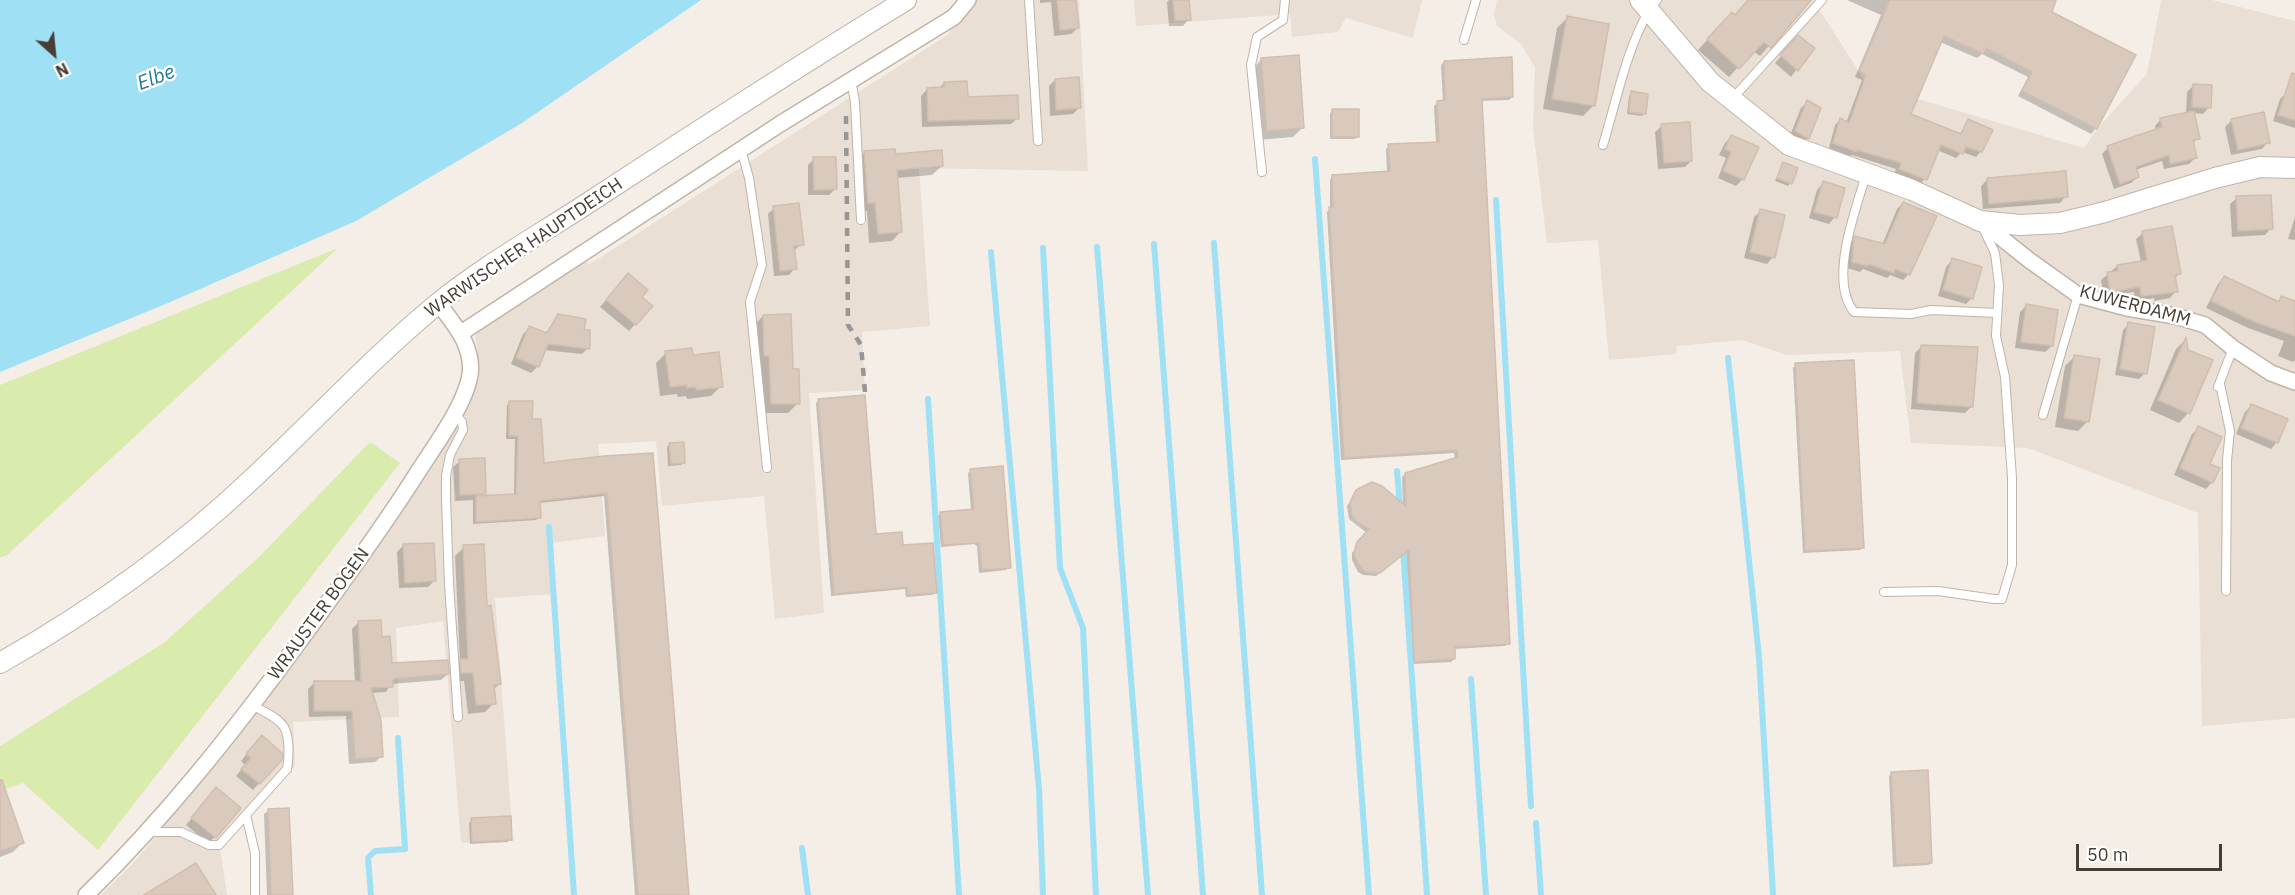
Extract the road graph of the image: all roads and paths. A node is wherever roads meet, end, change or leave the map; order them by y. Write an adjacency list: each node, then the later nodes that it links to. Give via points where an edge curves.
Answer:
1 (906, 0): 20 (street, WARWISCHER HAUPTDEICH, via 693,134)
2 (968, 0): 9 (street, WARWISCHER HAUPTDEICH, via 954,17)
3 (1029, 0): 11 (lane)
4 (1285, 0): 15 (lane, via 1283,20 1257,37 1251,65)
5 (1476, 0): 8 (lane)
6 (1822, 0): 10 (lane)
7 (1648, 3): 10 (street, via 1710,82); 12 (lane)
8 (1464, 40)
9 (851, 80): 13 (street, WARWISCHER HAUPTDEICH); 17 (lane)
10 (1732, 99): 16 (street, via 1790,145)
11 (1038, 141)
12 (1603, 145)
13 (741, 150): 22 (street, WARWISCHER HAUPTDEICH); 27 (lane, via 762,265 750,303)
14 (2295, 168): 18 (street, via 2260,167 2060,223)
15 (1262, 172)
16 (1867, 173): 18 (street); 21 (lane, via 1843,266 1846,297 1854,312)
17 (861, 220)
18 (1980, 221): 19 (street, KUWERDAMM); 21 (lane, via 1995,253)
19 (2078, 295): 23 (street, KUWERDAMM, via 2205,325); 26 (lane)
20 (438, 303): 22 (street, WRAUSTER BOGEN); 30 (street, WARWISCHER HAUPTDEICH, via 250,482 174,548 104,599)
21 (1997, 313): 29 (lane, via 1996,336 2005,377 2012,478 2012,565 2002,598 1938,591)
22 (461, 333): 25 (street, WRAUSTER BOGEN, via 469,353 470,374)
23 (2233, 348): 24 (street, KUWERDAMM, via 2271,373); 28 (lane, via 2219,386 2230,431)
24 (2295, 382)
25 (455, 412): 31 (street, WRAUSTER BOGEN, via 395,509); 32 (lane, via 463,430 450,455 446,498)
26 (2043, 415)
27 (767, 468)
28 (2226, 591)
29 (1884, 592)
30 (0, 663)
31 (252, 705): 33 (lane, via 285,728 289,759 287,770); 34 (street, WRAUSTER BOGEN)
32 (458, 717)
33 (246, 815): 34 (lane, via 219,845 209,845 181,832); 36 (lane, via 255,853)
34 (146, 832): 35 (street, WRAUSTER BOGEN)
35 (86, 895)
36 (255, 895)

